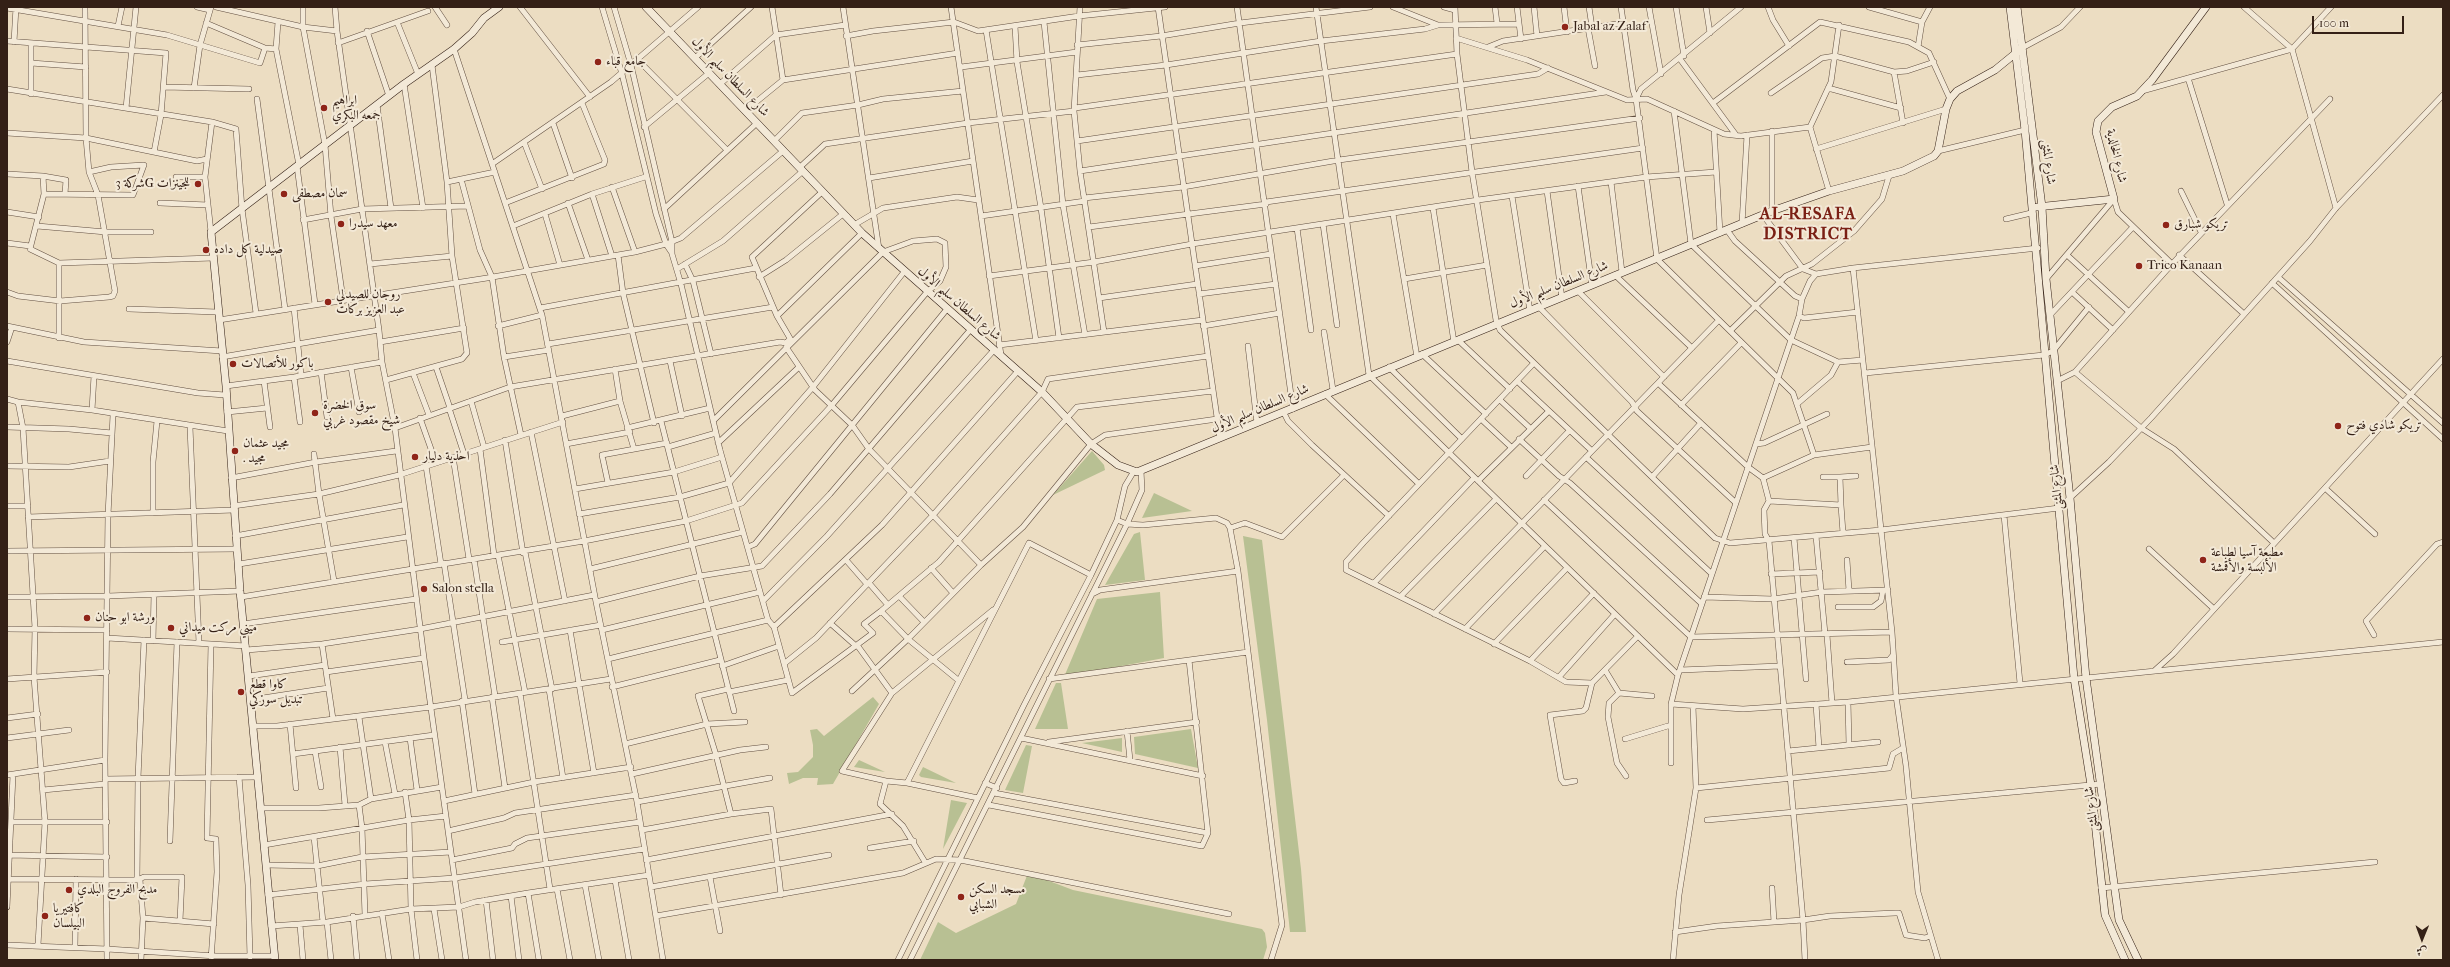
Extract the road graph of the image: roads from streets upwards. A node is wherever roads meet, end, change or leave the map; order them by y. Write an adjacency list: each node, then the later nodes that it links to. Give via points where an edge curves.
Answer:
1 (84, 7): 53 (street)
2 (122, 7): 68 (street)
3 (136, 7): 73 (street)
4 (197, 7): 48 (street)
5 (216, 7): 54 (street)
6 (303, 7): 71 (street)
7 (335, 7): 75 (street)
8 (435, 7): 65 (street)
9 (499, 7): 99 (street, via 484,18)
10 (520, 7): 150 (street)
11 (602, 7): 128 (street)
12 (614, 7): 117 (street)
13 (646, 7): 77 (street, شارع السلطان سليم الأول)
14 (751, 7): 110 (street)
15 (772, 7): 80 (street)
16 (843, 7): 63 (street)
17 (951, 7): 56 (street)
18 (1080, 7): 52 (street)
19 (1165, 7): 46 (street)
20 (1237, 7): 61 (street)
21 (1316, 7): 51 (street)
22 (1370, 7): 51 (street)
23 (1393, 7): 66 (street)
24 (1444, 7): 49 (street)
25 (1495, 7): 62 (street)
26 (1517, 7): 64 (street)
27 (1534, 7): 83 (street)
28 (1564, 7): 78 (street)
29 (1589, 7): 72 (street)
30 (1621, 7): 58 (street)
31 (1649, 7): 129 (street)
32 (1676, 7): 109 (street)
33 (1706, 7): 79 (street)
34 (1741, 7): 79 (street)
35 (1768, 7): 93 (street)
36 (1869, 7): 59 (street)
37 (1930, 7): 59 (street)
38 (2010, 7): 101 (street, شارع المثنى)
39 (2017, 7): 101 (street, شارع المثنى)
40 (2080, 7): 101 (street, via 2060,27)
41 (2206, 7): 144 (street, شارع الخالدية)
42 (2244, 7): 100 (street)
43 (2331, 7): 100 (street)
44 (7, 8): 47 (street)
45 (696, 8): 77 (street)
46 (1158, 8): 52 (street); 82 (street)
47 (16, 9): 53 (street); 88 (street)
48 (211, 9): 60 (street)
49 (1455, 9): 70 (street)
50 (428, 11): 55 (street)
51 (1316, 13): 61 (street); 87 (street)
52 (1079, 16): 57 (street); 91 (street)
53 (84, 22): 68 (street); 96 (street)
54 (278, 22): 71 (street); 98 (street)
55 (397, 22): 76 (street); 127 (street)
56 (954, 22): 74 (street, via 978,31); 81 (street); 105 (street)
57 (1044, 22): 69 (street); 108 (street)
58 (1623, 22): 72 (street); 154 (street)
59 (1922, 22): 95 (street)
60 (206, 23): 92 (street); 97 (street)
61 (1240, 23): 82 (street); 104 (street)
62 (1497, 23): 64 (street); 70 (street)
63 (845, 24): 80 (street); 81 (street)
64 (1519, 24): 85 (street)
65 (447, 25)
66 (1438, 25): 70 (street); 87 (street, via 1425,29)
67 (1839, 25): 93 (street, via 1820,22); 95 (street); 107 (street)
68 (118, 26): 73 (street)
69 (1015, 26): 74 (street); 112 (street)
70 (1456, 26): 84 (street)
71 (303, 27): 75 (street); 198 (street)
72 (1590, 28): 78 (street); 119 (street)
73 (133, 29): 92 (street, via 167,35); 102 (street)
74 (986, 30): 115 (street)
75 (337, 31): 90 (street)
76 (367, 31): 90 (street); 149 (street)
77 (670, 32): 110 (street, شارع السلطان سليم الأول); 111 (street)
78 (1567, 32): 83 (street)
79 (1710, 33): 109 (street)
80 (776, 35): 132 (street); 134 (street)
81 (846, 36): 123 (street)
82 (1161, 36): 91 (street); 118 (street)
83 (1537, 36): 85 (street)
84 (1456, 38): 94 (street); 106 (street)
85 (1521, 39): 94 (street, via 1503,41)
86 (7, 41): 88 (street)
87 (1321, 41): 104 (street); 126 (street)
88 (14, 42): 89 (street)
89 (31, 43): 96 (street); 114 (street)
90 (338, 43): 181 (street)
91 (1077, 45): 103 (street)
92 (200, 46): 97 (street, via 260,63); 138 (street)
93 (1789, 46): 158 (street)
94 (1488, 47): 122 (street)
95 (1918, 47): 113 (street, via 1929,53)
96 (85, 48): 102 (street); 120 (street)
97 (265, 48): 98 (street)
98 (276, 49): 211 (street)
99 (454, 49): 116 (street); 210 (street)
100 (2292, 49): 131 (street); 172 (street)
101 (2019, 50): 155 (street, via 1995,70 1957,91); 186 (street, شارع المثنى); 259 (street, شارع المثنى)
102 (131, 51): 137 (street, via 166,53); 162 (street)
103 (1077, 52): 108 (street); 130 (street)
104 (1244, 52): 118 (street); 135 (street)
105 (958, 53): 121 (street); 123 (street)
106 (1457, 54): 126 (street); 136 (street)
107 (1835, 56): 125 (street); 139 (street); 145 (street, via 1822,58)
108 (1046, 57): 112 (street); 168 (street)
109 (1682, 57): 129 (street); 158 (street)
110 (695, 58): 124 (street, شارع السلطان سليم الأول)
111 (637, 59): 117 (street); 153 (street)
112 (1017, 62): 115 (street); 173 (street)
113 (1934, 62): 125 (street, via 1907,71); 155 (street)
114 (31, 63): 120 (street); 146 (street)
115 (992, 64): 121 (street); 175 (street)
116 (432, 65): 127 (street); 230 (street)
117 (631, 65): 128 (street); 182 (street)
118 (1166, 65): 130 (street); 147 (street)
119 (1595, 66)
120 (86, 67): 156 (street)
121 (961, 68): 142 (street)
122 (1548, 68): 136 (street, via 1538,74); 143 (street)
123 (851, 70): 132 (street); 160 (street)
124 (709, 72): 134 (street, شارع السلطان سليم الأول); 153 (street)
125 (1894, 72): 163 (street)
126 (1326, 73): 135 (street); 161 (street)
127 (418, 74): 133 (street)
128 (622, 74): 150 (street); 225 (street)
129 (1661, 74): 154 (street, via 1641,89)
130 (1077, 75): 164 (street)
131 (2188, 78): 144 (street); 255 (street)
132 (783, 80): 166 (street)
133 (404, 84): 149 (street); 262 (street)
134 (720, 84): 166 (street, شارع السلطان سليم الأول)
135 (1248, 84): 147 (street); 171 (street)
136 (1461, 85): 161 (street); 170 (street)
137 (164, 87): 138 (street); 169 (street)
138 (194, 88): 141 (street)
139 (1828, 88): 163 (street); 184 (street)
140 (7, 89): 146 (street)
141 (249, 89)
142 (963, 91): 160 (street, via 897,97); 179 (street)
143 (1606, 92): 154 (street, via 1627,100); 170 (street)
144 (2141, 92): 247 (street, شارع الخالدية, via 2112,107 2098,121 2096,132)
145 (1771, 93)
146 (31, 94): 156 (street)
147 (1171, 94): 164 (street); 183 (street)
148 (2443, 95): 265 (street)
149 (389, 96): 159 (street)
150 (590, 97): 157 (street)
151 (2330, 98): 172 (street)
152 (257, 99): 236 (street)
153 (677, 99): 182 (street); 202 (street)
154 (1636, 99): 167 (street, via 1647,99); 174 (street)
155 (1950, 99): 165 (street)
156 (86, 101): 162 (street); 192 (street)
157 (582, 103): 177 (street); 227 (street, via 604,164)
158 (1713, 103): 190 (street)
159 (377, 105): 181 (street); 261 (street)
160 (858, 105): 193 (street); 194 (street, via 802,113)
161 (1330, 106): 171 (street); 189 (street)
162 (126, 108): 169 (street)
163 (1900, 108): 180 (street)
164 (1074, 109): 168 (street); 195 (street)
165 (1946, 109): 180 (street); 204 (street)
166 (746, 111): 178 (street, شارع السلطان سليم الأول)
167 (1674, 111): 185 (street); 220 (street)
168 (1052, 113): 173 (street); 257 (street)
169 (161, 114): 176 (street); 205 (street)
170 (1465, 114): 189 (street); 197 (street)
171 (1252, 116): 183 (street); 199 (street)
172 (2311, 116): 255 (street); 265 (street)
173 (1027, 117): 175 (street); 263 (street)
174 (1640, 118): 197 (street); 200 (street)
175 (1001, 121): 179 (street); 269 (street)
176 (212, 122): 207 (street); 268 (street, via 236,129)
177 (553, 123): 196 (street); 227 (street)
178 (757, 123): 194 (street, شارع السلطان سليم الأول); 202 (street)
179 (968, 123): 193 (street); 209 (street)
180 (1903, 123): 201 (street)
181 (349, 127): 198 (street); 266 (street)
182 (644, 127): 267 (street)
183 (1174, 127): 195 (street); 206 (street)
184 (1810, 127): 187 (street); 201 (street)
185 (1714, 130): 190 (street); 217 (street)
186 (2025, 130): 204 (street, شارع السلطان سليم الأول); 271 (street, شارع المثنى)
187 (1772, 131): 191 (street); 270 (street)
188 (7, 133): 192 (street)
189 (1334, 134): 199 (street); 208 (street)
190 (1736, 135): 191 (street)
191 (1747, 135): 286 (street)
192 (86, 138): 205 (street); 214 (street)
193 (863, 140): 212 (street, via 825,144); 228 (street)
194 (774, 141): 203 (street, شارع السلطان سليم الأول)
195 (1077, 141): 213 (street)
196 (524, 142): 210 (street); 235 (street)
197 (1469, 143): 208 (street); 216 (street)
198 (325, 145): 211 (street); 279 (street)
199 (1257, 146): 206 (street); 219 (street)
200 (1643, 148): 216 (street); 226 (street)
201 (1816, 149): 238 (street)
202 (727, 150): 267 (street)
203 (783, 151): 212 (street, شارع السلطان سليم الأول); 300 (street, via 682,238)
204 (1938, 151): 222 (street, شارع السلطان سليم الأول, via 1934,156)
205 (154, 152): 207 (street, via 197,161)
206 (1179, 156): 213 (street); 234 (street)
207 (207, 159): 224 (street)
208 (1339, 160): 219 (street); 241 (street)
209 (973, 161): 228 (street); 248 (street)
210 (492, 164): 215 (street)
211 (298, 166): 236 (street); 283 (street)
212 (801, 170): 240 (street, شارع السلطان سليم الأول); 324 (street, via 723,241)
213 (1080, 171): 249 (street)
214 (89, 172): 245 (street); 245 (street, via 111,167 144,165 132,194)
215 (495, 172): 229 (street); 251 (street)
216 (1472, 172): 241 (street); 250 (street)
217 (1716, 172): 220 (street); 293 (street)
218 (7, 174): 221 (street)
219 (1261, 175): 234 (street); 252 (street)
220 (1682, 175): 226 (street); 304 (street)
221 (43, 176): 242 (street); 243 (street, via 66,180)
222 (1889, 176): 238 (street, شارع السلطان سليم الأول); 334 (street, via 1882,199 1854,232)
223 (176, 177): 224 (street)
224 (205, 177): 256 (street)
225 (645, 177): 233 (street); 302 (street)
226 (1646, 177): 231 (street); 318 (street)
227 (572, 178): 235 (street)
228 (869, 178): 276 (street)
229 (461, 179): 230 (street); 258 (street)
230 (447, 182): 260 (street)
231 (1611, 182): 232 (street); 339 (street)
232 (1578, 186): 237 (street); 355 (street)
233 (612, 187): 244 (street); 309 (street)
234 (1183, 187): 249 (street); 273 (street)
235 (542, 189): 251 (street)
236 (269, 190): 268 (street); 376 (street)
237 (1547, 191): 246 (street); 364 (street)
238 (1829, 191): 270 (street, شارع السلطان سليم الأول)
239 (2181, 191): 298 (street)
240 (822, 192): 275 (street, شارع السلطان سليم الأول); 330 (street, via 752,257)
241 (1344, 192): 252 (street); 284 (street)
242 (44, 194): 243 (street); 281 (street)
243 (66, 194): 245 (street)
244 (592, 194): 254 (street); 316 (street)
245 (98, 195): 294 (street)
246 (1512, 196): 250 (street); 378 (street)
247 (2114, 199): 259 (street, شارع الخالدية); 291 (street, via 2118,212); 313 (street)
248 (978, 200): 276 (street, via 957,197 883,208); 280 (street)
249 (1084, 200): 257 (street); 290 (street)
250 (1478, 200): 264 (street); 328 (street)
251 (505, 203): 289 (street)
252 (1266, 203): 273 (street); 297 (street)
253 (160, 204): 256 (street)
254 (568, 204): 274 (street); 319 (street)
255 (2227, 204): 298 (street)
256 (208, 205): 296 (street)
257 (1063, 205): 263 (street); 327 (street)
258 (468, 206): 260 (street); 343 (street, via 480,250)
259 (2042, 206): 271 (street, شارع الخالدية); 306 (street, شارع المثنى)
260 (447, 207): 262 (street); 315 (street)
261 (391, 208): 262 (street); 266 (street)
262 (423, 208)
263 (1041, 208): 269 (street); 331 (street)
264 (1433, 208): 277 (street); 338 (street)
265 (2336, 208): 345 (street)
266 (362, 209): 279 (street); 323 (street)
267 (664, 209): 300 (street)
268 (242, 210): 296 (street); 382 (street)
269 (1015, 211): 280 (street); 336 (street)
270 (1772, 211): 278 (street, شارع السلطان سليم الأول)
271 (2031, 211): 282 (street); 307 (street, شارع المثنى)
272 (7, 212): 281 (street)
273 (1187, 213): 290 (street); 303 (street)
274 (545, 214): 289 (street); 326 (street)
275 (843, 214): 287 (street, شارع السلطان سليم الأول); 344 (street, via 786,260)
276 (874, 214): 287 (street); 308 (street)
277 (1393, 214): 284 (street); 346 (street)
278 (1762, 215): 286 (street, شارع السلطان سليم الأول); 334 (street)
279 (331, 216): 283 (street); 365 (street)
280 (981, 216): 342 (street)
281 (39, 217): 288 (street)
282 (2006, 219)
283 (303, 220): 368 (street)
284 (1346, 221): 285 (street); 450 (street)
285 (1323, 224): 292 (street); 395 (street)
286 (1742, 224): 293 (street, شارع السلطان سليم الأول)
287 (854, 225): 299 (street, شارع السلطان سليم الأول)
288 (37, 226): 294 (street); 305 (street)
289 (513, 226): 335 (street)
290 (1089, 227): 320 (street)
291 (2133, 227): 325 (street); 341 (street)
292 (1297, 228): 297 (street); 401 (street)
293 (1724, 231): 304 (street, شارع السلطان سليم الأول); 350 (street)
294 (106, 232): 295 (street); 322 (street)
295 (151, 232)
296 (211, 232): 317 (street)
297 (1268, 232): 303 (street); 311 (street)
298 (2201, 232): 314 (street)
299 (862, 234): 308 (street, شارع السلطان سليم الأول); 387 (street)
300 (672, 242): 302 (street); 310 (street)
301 (7, 243): 305 (street)
302 (666, 244): 309 (street); 310 (street)
303 (1192, 244): 320 (street); 329 (street)
304 (1691, 244): 318 (street, شارع السلطان سليم الأول); 370 (street)
305 (30, 246): 321 (street, via 30,249)
306 (2044, 247): 307 (street); 347 (street, شارع المثنى)
307 (2034, 248): 332 (street); 426 (street, شارع المثنى)
308 (881, 251): 337 (street, شارع السلطان سليم الأول); 358 (street, via 913,242 943,241 946,267 940,281); 411 (street)
309 (635, 252): 312 (street)
310 (672, 254): 333 (street)
311 (1272, 254): 329 (street); 354 (street)
312 (618, 255): 316 (street); 360 (street)
313 (2067, 255): 341 (street); 347 (street)
314 (2179, 255): 325 (street); 384 (street)
315 (452, 256): 323 (street); 349 (street)
316 (612, 256): 319 (street)
317 (213, 258): 322 (street); 379 (street)
318 (1657, 259): 339 (street, شارع السلطان سليم الأول); 392 (street)
319 (588, 260): 326 (street)
320 (1094, 262): 327 (street); 363 (street)
321 (59, 263): 322 (street); 367 (street)
322 (111, 263): 367 (street, via 113,296)
323 (370, 264): 361 (street)
324 (685, 264): 333 (street); 348 (street)
325 (2172, 264): 381 (street)
326 (560, 265): 335 (street)
327 (1073, 265): 331 (street); 407 (street)
328 (1487, 265): 338 (street); 394 (street)
329 (1195, 266): 353 (street)
330 (756, 268): 344 (street); 348 (street)
331 (1050, 268): 336 (street); 409 (street)
332 (1853, 268): 340 (street); 380 (street)
333 (677, 269): 352 (street)
334 (1803, 269): 340 (street); 350 (street, via 1786,276)
335 (529, 270): 343 (street); 373 (street)
336 (1024, 271): 342 (street); 412 (street)
337 (904, 272): 358 (street, شارع السلطان سليم الأول); 463 (street)
338 (1442, 273): 346 (street); 413 (street)
339 (1619, 274): 355 (street, شارع السلطان سليم الأول); 421 (street)
340 (1816, 274): 366 (street)
341 (2089, 274): 359 (street); 381 (street)
342 (989, 276): 420 (street)
343 (492, 277): 349 (street); 397 (street)
344 (759, 277): 369 (street)
345 (2278, 277): 351 (street); 469 (street)
346 (1404, 279): 429 (street)
347 (2046, 279): 386 (street, شارع المثنى)
348 (693, 281): 352 (street); 389 (street)
349 (457, 282): 361 (street); 398 (street)
350 (1780, 282): 366 (street, via 1794,296); 370 (street)
351 (2272, 283): 384 (street); 476 (street)
352 (681, 284): 360 (street); 390 (street)
353 (1197, 284): 362 (street); 363 (street)
354 (1276, 284): 362 (street); 383 (street)
355 (1592, 285): 356 (street, شارع السلطان سليم الأول)
356 (1578, 291): 364 (street, شارع السلطان سليم الأول); 452 (street)
357 (7, 292): 367 (street, via 18,296)
358 (927, 292): 377 (street, شارع السلطان سليم الأول); 478 (street)
359 (2072, 292): 374 (street); 386 (street)
360 (623, 293): 373 (street); 403 (street)
361 (374, 294): 365 (street); 400 (street)
362 (1199, 294): 393 (street)
363 (1099, 298): 405 (street)
364 (1562, 298): 371 (street, شارع السلطان سليم الأول)
365 (343, 299): 368 (street)
366 (1802, 299): 388 (street)
367 (60, 301): 408 (street)
368 (315, 304): 372 (street)
369 (773, 306): 387 (street); 389 (street)
370 (1755, 306): 404 (street); 410 (street)
371 (1539, 307): 378 (street, شارع السلطان سليم الأول); 480 (street)
372 (294, 308): 376 (street); 417 (street)
373 (540, 308): 385 (street)
374 (2089, 308): 402 (street); 423 (street)
375 (129, 309): 379 (street)
376 (285, 309): 382 (street)
377 (947, 309): 399 (street, شارع السلطان سليم الأول); 510 (street)
378 (1530, 311): 394 (street, شارع السلطان سليم الأول)
379 (217, 312): 391 (street)
380 (1858, 312): 388 (street, via 1804,318); 432 (street)
381 (2129, 312): 402 (street)
382 (256, 313): 391 (street)
383 (1280, 313): 393 (street); 484 (street)
384 (2244, 314): 516 (street)
385 (542, 315): 397 (street); 419 (street)
386 (2050, 315): 423 (street, شارع المثنى)
387 (777, 316): 411 (street)
388 (1799, 316): 410 (street)
389 (701, 317): 390 (street); 425 (street)
390 (689, 319): 403 (street); 427 (street)
391 (219, 320): 424 (street)
392 (1719, 320): 404 (street); 421 (street)
393 (1203, 323): 405 (street); 428 (street)
394 (1497, 324): 413 (street, شارع السلطان سليم الأول); 437 (street)
395 (1336, 325)
396 (10, 326): 408 (street); 414 (street)
397 (498, 326): 430 (street)
398 (464, 328): 415 (street); 440 (street, via 467,354)
399 (971, 329): 420 (street, شارع السلطان سليم الأول); 539 (street)
400 (379, 330): 415 (street); 417 (street)
401 (1311, 330)
402 (2113, 330): 446 (street)
403 (631, 331): 419 (street); 438 (street)
404 (1730, 331): 416 (street)
405 (1104, 332): 407 (street)
406 (1324, 332): 465 (street)
407 (1085, 335): 409 (street)
408 (59, 338): 424 (street)
409 (1059, 338): 412 (street)
410 (1791, 340): 436 (street); 454 (street)
411 (789, 341): 422 (street); 425 (street)
412 (1036, 341): 420 (street)
413 (1456, 341): 429 (street, شارع السلطان سليم الأول); 464 (street)
414 (7, 342)
415 (380, 342): 435 (street)
416 (1741, 343): 454 (street); 479 (street)
417 (298, 345): 424 (street); 449 (street)
418 (1248, 346): 506 (street)
419 (549, 347): 430 (street); 456 (street)
420 (997, 348): 444 (street, شارع السلطان سليم الأول, via 1000,355); 558 (street)
421 (1692, 348): 452 (street)
422 (786, 349): 441 (street); 503 (street)
423 (2054, 351): 426 (street); 458 (street, شارع المثنى)
424 (222, 354): 461 (street)
425 (711, 354): 427 (street)
426 (2044, 355): 448 (street); 592 (street, شارع المثنى)
427 (697, 356): 434 (street); 483 (street)
428 (1208, 356): 466 (street, via 1048,379); 467 (street)
429 (1419, 356): 442 (street, شارع السلطان سليم الأول); 490 (street)
430 (504, 358): 462 (street)
431 (2443, 359): 469 (street)
432 (1863, 360): 436 (street); 448 (street)
433 (7, 361): 451 (street)
434 (670, 361): 438 (street); 494 (street)
435 (382, 362): 439 (street); 455 (street)
436 (1838, 362): 477 (street, via 1831,375)
437 (1534, 363): 459 (street); 524 (street)
438 (639, 366): 443 (street); 505 (street)
439 (351, 367): 445 (street); 487 (street)
440 (436, 367): 447 (street); 482 (street)
441 (799, 367): 463 (street); 531 (street)
442 (1389, 367): 450 (street, شارع السلطان سليم الأول); 527 (street)
443 (615, 369): 456 (street); 474 (street)
444 (1018, 371): 466 (street, شارع السلطان سليم الأول); 578 (street)
445 (321, 372): 449 (street); 495 (street)
446 (2075, 372): 458 (street); 516 (street)
447 (413, 373): 455 (street); 493 (street)
448 (1865, 373): 537 (street)
449 (302, 375): 453 (street)
450 (1369, 375): 465 (street, شارع السلطان سليم الأول); 546 (street)
451 (94, 376): 470 (street, via 198,394); 485 (street)
452 (1664, 377): 460 (street)
453 (294, 378): 457 (street); 504 (street)
454 (1778, 379): 477 (street, via 1793,394); 534 (street)
455 (386, 380): 515 (street)
456 (556, 380): 462 (street); 498 (street)
457 (264, 381): 461 (street); 481 (street)
458 (2057, 381): 581 (street, شارع المثنى)
459 (1518, 382): 464 (street); 489 (street)
460 (1658, 383): 479 (street); 480 (street)
461 (226, 386): 470 (street)
462 (510, 387): 473 (street); 525 (street)
463 (813, 387): 478 (street); 574 (street)
464 (1510, 389): 472 (street)
465 (1334, 390): 468 (street, شارع السلطان سليم الأول)
466 (1042, 392): 496 (street, شارع السلطان سليم الأول); 596 (street)
467 (1213, 392): 496 (street, via 1077,407); 499 (street)
468 (1325, 394): 484 (street, شارع السلطان سليم الأول); 575 (street)
469 (2411, 394): 476 (street); 508 (street)
470 (225, 395): 486 (street)
471 (7, 399): 475 (street)
472 (1500, 400): 490 (street); 517 (street)
473 (471, 401): 482 (street); 538 (street)
474 (620, 401): 498 (street); 518 (street)
475 (18, 402): 485 (street); 513 (street)
476 (2403, 402): 529 (street); 576 (street)
477 (1797, 404): 507 (street)
478 (832, 405): 510 (street); 590 (street, via 742,503)
479 (1681, 405): 509 (street)
480 (1635, 407): 524 (street); 540 (street)
481 (267, 408): 486 (street); 514 (street)
482 (449, 408): 493 (street); 545 (street)
483 (710, 408): 494 (street); 503 (street)
484 (1293, 409): 488 (street, شارع السلطان سليم الأول)
485 (92, 410): 492 (street)
486 (226, 412): 519 (street)
487 (358, 412)
488 (1284, 412): 506 (street, شارع السلطان سليم الأول); 563 (street, via 1288,421)
489 (1548, 412): 517 (street); 520 (street)
490 (1486, 414): 500 (street)
491 (1827, 414): 507 (street)
492 (113, 415): 501 (street); 522 (street)
493 (429, 415): 497 (street)
494 (682, 416): 502 (street)
495 (327, 417)
496 (1066, 417): 533 (street, شارع السلطان سليم الأول); 616 (street)
497 (420, 418): 515 (street); 554 (street)
498 (563, 419): 521 (street); 532 (street)
499 (1217, 419): 526 (street); 533 (street, via 1105,435)
500 (1481, 419): 527 (street); 536 (street)
501 (157, 421): 512 (street); 594 (street, via 153,462)
502 (661, 421): 505 (street); 535 (street)
503 (713, 421): 523 (street)
504 (300, 422)
505 (654, 423): 518 (street)
506 (1257, 423): 526 (street, شارع السلطان سليم الأول)
507 (1803, 423): 534 (street, via 1764,443); 547 (street)
508 (2443, 423)
509 (1701, 424): 540 (street); 559 (street)
510 (852, 425): 539 (street); 624 (street, via 755,544)
511 (7, 427): 513 (street)
512 (190, 427): 519 (street); 593 (street)
513 (23, 428): 522 (street); 557 (street)
514 (270, 428)
515 (395, 428): 542 (street)
516 (2142, 428): 581 (street); 620 (street, via 2174,448)
517 (1531, 429): 528 (street)
518 (629, 430): 532 (street); 541 (street)
519 (228, 431): 569 (street)
520 (1569, 431): 543 (street); 551 (street)
521 (531, 432): 525 (street); 623 (street)
522 (112, 433): 552 (street)
523 (716, 433): 531 (street); 535 (street)
524 (1609, 434): 543 (street); 567 (street)
525 (521, 435): 530 (street)
526 (1220, 438): 560 (street, شارع السلطان سليم الأول)
527 (1462, 439): 546 (street)
528 (1519, 439): 536 (street); 551 (street)
529 (2443, 439)
530 (505, 440): 538 (street); 632 (street)
531 (718, 443): 549 (street)
532 (566, 444): 577 (street)
533 (1091, 444): 560 (street, شارع السلطان سليم الأول, via 1118,464); 639 (street, via 1023,527)
534 (1756, 444): 559 (street)
535 (668, 445): 541 (street); 561 (street)
536 (1511, 447): 571 (street)
537 (1872, 447): 547 (street); 607 (street)
538 (482, 448): 545 (street); 633 (street)
539 (869, 449): 558 (street); 640 (street, via 762,566)
540 (1677, 449): 567 (street); 585 (street)
541 (634, 450): 573 (street, via 602,455)
542 (396, 451): 553 (street); 562 (street)
543 (1592, 451): 550 (street)
544 (314, 454): 553 (street)
545 (464, 454): 548 (street)
546 (1448, 454): 571 (street); 575 (street)
547 (1814, 455): 570 (street)
548 (453, 457): 554 (street); 634 (street)
549 (722, 457): 561 (street); 574 (street)
550 (1586, 457): 572 (street); 648 (street)
551 (1541, 460): 564 (street); 572 (street)
552 (110, 461): 557 (street, via 69,467); 597 (street)
553 (316, 462): 569 (street); 579 (street)
554 (436, 463): 556 (street)
555 (7, 466): 557 (street)
556 (426, 466): 562 (street); 638 (street)
557 (25, 467): 589 (street)
558 (888, 468): 578 (street); 676 (street)
559 (1748, 468): 570 (street); 585 (street)
560 (1137, 471): 601 (street, via 1125,486); 605 (street, via 1142,490)
561 (674, 472): 573 (street); 580 (street)
562 (399, 475): 579 (street); 587 (street)
563 (1344, 475): 599 (street); 606 (street, via 1282,537 1245,523)
564 (1526, 476)
565 (1840, 476): 566 (street); 568 (street); 586 (street)
566 (1856, 476)
567 (1652, 477): 618 (street)
568 (1823, 477)
569 (231, 478): 591 (street)
570 (1762, 478): 584 (street)
571 (1476, 479): 582 (street); 653 (street)
572 (1564, 480): 583 (street); 678 (street)
573 (608, 483): 577 (street)
574 (729, 483): 580 (street); 590 (street)
575 (1419, 484): 599 (street)
576 (2326, 488): 610 (street); 620 (street)
577 (575, 489): 595 (street)
578 (912, 493): 596 (street); 635 (street)
579 (319, 494): 591 (street); 602 (street)
580 (680, 497): 595 (street); 603 (street)
581 (2070, 498): 592 (street); 751 (street, شارع المثنى)
582 (1496, 499): 604 (street); 669 (street)
583 (1544, 500): 604 (street); 711 (street)
584 (1770, 501): 586 (street); 617 (street, via 1764,510 1765,534)
585 (1736, 503): 618 (street)
586 (1841, 504): 609 (street)
587 (403, 505): 602 (street); 613 (street)
588 (7, 506): 589 (street)
589 (28, 506): 600 (street)
590 (736, 506): 603 (street); 608 (street)
591 (233, 508): 593 (street); 611 (street)
592 (2059, 508): 598 (street); 750 (street, شارع المثنى)
593 (194, 512): 594 (street); 628 (street)
594 (153, 513): 597 (street)
595 (580, 514): 615 (street)
596 (934, 514): 616 (street); 654 (street)
597 (108, 515): 600 (street); 631 (street)
598 (2004, 515): 607 (street); 758 (street)
599 (1389, 516): 653 (street, via 1345,566 1350,572)
600 (28, 517): 630 (street)
601 (1118, 520): 605 (street); 650 (street)
602 (325, 521): 611 (street); 626 (street)
603 (686, 521): 615 (street); 621 (street)
604 (1521, 523): 622 (street); 687 (street)
605 (1127, 524): 606 (street, via 1143,525 1216,518 1227,523); 664 (street)
606 (1230, 528): 645 (street)
607 (1881, 530): 609 (street); 655 (street)
608 (743, 532): 621 (street); 624 (street)
609 (1843, 533): 612 (street)
610 (2375, 534)
611 (235, 536): 625 (street)
612 (1816, 536): 614 (street); 646 (street)
613 (408, 537): 626 (street); 643 (street)
614 (1794, 538): 617 (street); 647 (street)
615 (584, 541): 623 (street); 644 (street)
616 (958, 541): 639 (street); 641 (street)
617 (1768, 541): 618 (street); 649 (street)
618 (1722, 542): 648 (street)
619 (2443, 542): 709 (street, via 2437,544 2366,621)
620 (2274, 543): 684 (street)
621 (692, 545): 644 (street); 651 (street)
622 (1545, 546): 642 (street); 700 (street)
623 (553, 547): 632 (street); 675 (street)
624 (748, 547): 640 (street)
625 (237, 549): 628 (street); 637 (street)
626 (329, 549): 637 (street); 652 (street)
627 (2148, 549): 684 (street)
628 (195, 550): 631 (street); 659 (street)
629 (7, 551): 630 (street)
630 (30, 551): 631 (street); 666 (street)
631 (108, 551): 667 (street)
632 (524, 552): 633 (street); 681 (street)
633 (496, 555): 634 (street); 685 (street)
634 (472, 559): 638 (street); 689 (street)
635 (846, 560): 654 (street); 696 (street)
636 (1847, 560): 656 (street)
637 (239, 564): 663 (street)
638 (442, 564): 643 (street); 691 (street)
639 (981, 565): 660 (street)
640 (754, 568): 651 (street); 657 (street)
641 (931, 568): 660 (street); 668 (street)
642 (1567, 568): 661 (street); 723 (street)
643 (412, 569): 652 (street); 673 (street)
644 (590, 569): 665 (street)
645 (1238, 571): 664 (street, via 1100,590); 727 (street)
646 (1820, 572): 647 (street); 658 (street)
647 (1797, 573): 649 (street); 670 (street)
648 (1712, 574): 672 (street)
649 (1772, 574): 674 (street)
650 (1092, 575): 683 (street, via 1028,543); 836 (street)
651 (700, 576): 677 (street); 679 (street)
652 (334, 581): 663 (street)
653 (1374, 583): 669 (street)
654 (868, 584): 680 (street); 693 (street)
655 (1885, 590): 656 (street); 682 (street, via 1881,601 1873,607); 703 (street)
656 (1849, 591): 658 (street)
657 (760, 592): 676 (street); 679 (street)
658 (1822, 592): 670 (street); 706 (street)
659 (198, 593): 662 (street); 663 (street); 720 (street)
660 (953, 593): 692 (street)
661 (1594, 593): 688 (street); 734 (street)
662 (154, 594): 667 (street); 716 (street)
663 (240, 594): 694 (street)
664 (1092, 594): 749 (street)
665 (594, 595): 675 (street); 677 (street)
666 (33, 596): 667 (street); 671 (street); 697 (street)
667 (108, 596): 701 (street)
668 (899, 596): 680 (street); 692 (street)
669 (1401, 596): 687 (street)
670 (1799, 596): 674 (street); 705 (street)
671 (7, 597)
672 (1704, 597): 674 (street); 678 (street)
673 (416, 599): 694 (street); 699 (street)
674 (1773, 599): 708 (street)
675 (565, 600): 681 (street)
676 (763, 601): 690 (street)
677 (596, 602): 695 (street)
678 (1702, 604): 711 (street)
679 (707, 605): 695 (street); 704 (street)
680 (888, 605): 686 (street)
681 (535, 606): 685 (street); 707 (street)
682 (1838, 607)
683 (996, 608): 732 (street); 756 (street)
684 (2214, 609): 742 (street)
685 (510, 611): 689 (street); 715 (street)
686 (881, 611): 713 (street); 725 (street, via 864,624 873,633)
687 (1434, 614): 700 (street)
688 (1615, 614): 710 (street); 748 (street)
689 (484, 616): 691 (street); 770 (street)
690 (768, 620): 696 (street); 704 (street)
691 (454, 622): 699 (street); 772 (street)
692 (924, 622): 713 (street)
693 (830, 623): 725 (street); 736 (street)
694 (243, 624): 726 (street)
695 (601, 627): 702 (street); 730 (street)
696 (774, 627): 724 (street)
697 (35, 628): 698 (street); 701 (street); 747 (street)
698 (7, 629)
699 (420, 629): 722 (street); 729 (street)
700 (1465, 629): 723 (street)
701 (107, 630): 712 (street)
702 (570, 630): 707 (street); 759 (street)
703 (1892, 632): 706 (street); 728 (street)
704 (714, 634): 730 (street); 731 (street)
705 (1803, 634): 706 (street); 708 (street); 753 (street)
706 (1825, 634): 774 (street, via 1828,635)
707 (541, 635): 715 (street); 762 (street)
708 (1777, 635): 711 (street); 739 (street)
709 (2374, 635)
710 (1638, 636): 740 (street); 745 (street)
711 (1691, 637): 745 (street)
712 (107, 638): 714 (street); 743 (street)
713 (908, 639): 732 (street); 741 (street)
714 (144, 640): 716 (street); 826 (street)
715 (515, 640): 718 (street); 765 (street)
716 (153, 641): 717 (street)
717 (177, 642): 720 (street); 827 (street)
718 (502, 642)
719 (2443, 642): 742 (street)
720 (199, 643): 721 (street)
721 (211, 644): 726 (street); 823 (street)
722 (322, 644): 726 (street); 737 (street)
723 (1494, 644): 734 (street)
724 (779, 646): 736 (street); 738 (street)
725 (857, 646): 741 (street); 755 (street, via 792,693)
726 (246, 648): 746 (street)
727 (1248, 652): 733 (street); 974 (street, via 1282,925)
728 (1893, 655): 735 (street, via 1890,660); 769 (street)
729 (424, 658): 744 (street); 779 (street)
730 (608, 659): 752 (street)
731 (720, 660): 738 (street); 760 (street)
732 (933, 660): 756 (street); 766 (street)
733 (1189, 660): 749 (street); 786 (street)
734 (1530, 661): 748 (street)
735 (1847, 662)
736 (785, 663): 755 (street)
737 (325, 665): 744 (street); 746 (street)
738 (722, 666): 763 (street)
739 (1780, 666): 745 (street); 778 (street)
740 (1605, 670): 757 (street); 767 (street)
741 (875, 671): 764 (street); 766 (street)
742 (2154, 671): 751 (street)
743 (107, 672): 747 (street); 813 (street)
744 (326, 672): 761 (street)
745 (1679, 672): 775 (street)
746 (248, 676): 771 (street)
747 (34, 677): 754 (street); 781 (street)
748 (1559, 677): 757 (street, via 1566,682)
749 (1049, 678): 797 (street)
750 (2074, 678): 751 (street); 758 (street); 839 (street, شارع المثنى)
751 (2086, 678): 837 (street, شارع المثنى)
752 (611, 679): 759 (street); 760 (street)
753 (1806, 679)
754 (7, 680)
755 (788, 680): 763 (street)
756 (958, 680): 835 (street)
757 (1592, 683): 833 (street, via 1583,711 1550,715 1561,779 1564,783)
758 (2020, 683): 769 (street)
759 (579, 685): 762 (street); 818 (street)
760 (612, 687): 803 (street)
761 (328, 688): 771 (street); 784 (street)
762 (551, 689): 765 (street); 828 (street)
763 (729, 691): 780 (street); 788 (street, via 698,696)
764 (852, 691)
765 (522, 693): 770 (street); 834 (street)
766 (892, 693): 832 (street, via 842,771)
767 (1619, 693): 768 (street); 822 (street, via 1609,703 1608,717 1617,763)
768 (1652, 696)
769 (1896, 696): 773 (street); 808 (street)
770 (494, 697): 772 (street); 843 (street)
771 (250, 700): 790 (street)
772 (464, 701): 779 (street); 850 (street)
773 (1848, 702): 774 (street); 804 (street)
774 (1832, 703): 776 (street)
775 (1671, 704): 777 (street); 789 (street)
776 (1816, 704): 778 (street); 807 (street)
777 (1693, 706): 778 (street, via 1743,709); 844 (street)
778 (1782, 706): 810 (street)
779 (431, 707): 782 (street); 794 (street)
780 (734, 710)
781 (38, 714): 783 (street); 793 (street)
782 (359, 717): 784 (street); 802 (street)
783 (7, 718)
784 (332, 719): 787 (street)
785 (745, 722): 788 (street)
786 (1197, 722): 792 (street); 821 (street)
787 (290, 724): 790 (street); 811 (street)
788 (707, 724): 803 (street); 812 (street)
789 (1671, 725): 798 (street); 815 (street)
790 (252, 726): 825 (street)
791 (69, 730): 793 (street)
792 (1127, 731): 800 (street); 814 (street)
793 (40, 734): 795 (street); 817 (street)
794 (434, 735): 796 (street); 841 (street)
795 (7, 738)
796 (410, 738): 799 (street); 846 (street)
797 (1021, 738): 800 (street); 847 (street)
798 (1625, 739)
799 (385, 742): 802 (street); 849 (street)
800 (1045, 742): 814 (street)
801 (1878, 742): 804 (street)
802 (363, 744): 805 (street); 853 (street)
803 (625, 744): 816 (street)
804 (1849, 745): 807 (street)
805 (340, 747): 809 (street); 858 (street)
806 (766, 747): 812 (street)
807 (1819, 748): 810 (street)
808 (1903, 748): 830 (street, via 1893,754 1889,768); 855 (street)
809 (315, 751): 811 (street); 840 (street)
810 (1788, 752): 830 (street)
811 (292, 754): 842 (street)
812 (716, 755): 819 (street); 838 (street)
813 (105, 760): 817 (street); 831 (street)
814 (1130, 760): 821 (street)
815 (1671, 763)
816 (631, 767): 818 (street); 819 (street)
817 (42, 769): 820 (street); 845 (street)
818 (594, 773): 828 (street)
819 (632, 774): 851 (street)
820 (10, 775): 868 (street)
821 (1203, 776): 875 (street)
822 (1626, 776)
823 (208, 777): 824 (street); 827 (street); 942 (street, via 207,838 216,839)
824 (239, 777): 825 (street); 953 (street, via 248,885)
825 (257, 777): 860 (street)
826 (138, 778): 827 (street); 831 (street); 908 (street)
827 (172, 778): 879 (street)
828 (563, 778): 834 (street)
829 (770, 778): 838 (street)
830 (1790, 778): 844 (street); 862 (street)
831 (105, 781): 845 (street); 870 (street)
832 (886, 781): 835 (street); 864 (street, via 880,804)
833 (1575, 781)
834 (534, 782): 843 (street); 861 (street)
835 (907, 783): 852 (street)
836 (985, 783): 847 (street); 852 (street)
837 (2101, 784): 839 (street); 914 (street, شارع المثنى)
838 (724, 785): 856 (street); 863 (street)
839 (2091, 785): 855 (street); 916 (street, شارع المثنى)
840 (321, 787)
841 (442, 787): 846 (street); 854 (street)
842 (296, 788)
843 (505, 788): 850 (street)
844 (1696, 788): 946 (street)
845 (43, 790): 869 (street)
846 (417, 790): 848 (street)
847 (996, 791): 859 (street); 875 (street)
848 (405, 792): 849 (street); 866 (street)
849 (395, 794): 853 (street)
850 (475, 794): 854 (street)
851 (636, 795): 856 (street); 861 (street)
852 (978, 798): 893 (street)
853 (371, 799): 857 (street)
854 (444, 801): 865 (street)
855 (1910, 801): 862 (street); 947 (street, via 1918,892)
856 (638, 802): 871 (street)
857 (359, 804): 858 (street); 872 (street)
858 (345, 805): 860 (street, via 319,808)
859 (989, 805): 875 (street, via 1202,846); 894 (street)
860 (260, 808): 881 (street)
861 (538, 809): 874 (street); 876 (street)
862 (1793, 813): 867 (street); 938 (street)
863 (731, 814): 873 (street); 877 (street, via 771,809)
864 (892, 814): 877 (street); 880 (street)
865 (446, 816): 866 (street); 874 (street)
866 (409, 820): 872 (street); 885 (street)
867 (1707, 820)
868 (11, 822): 869 (street); 886 (street)
869 (45, 822): 870 (street); 888 (street)
870 (107, 822): 889 (street)
871 (640, 822): 873 (street); 876 (street)
872 (362, 828): 878 (street); 890 (street)
873 (642, 830): 883 (street)
874 (448, 831): 884 (street)
875 (1208, 833)
876 (542, 836): 891 (street, via 527,838 512,848); 897 (street)
877 (773, 837): 892 (street); 899 (street)
878 (314, 838): 881 (street); 900 (street)
879 (170, 841)
880 (914, 841): 882 (street); 895 (street)
881 (264, 845): 898 (street)
882 (870, 848)
883 (644, 849): 892 (street); 897 (street)
884 (451, 852): 885 (street); 891 (street)
885 (410, 853): 890 (street); 909 (street)
886 (9, 855): 888 (street); 904 (street)
887 (829, 855): 899 (street)
888 (43, 856): 889 (street); 905 (street)
889 (107, 857): 907 (street)
890 (362, 857): 900 (street); 911 (street)
891 (452, 860): 903 (street)
892 (646, 860): 901 (street)
893 (949, 860): 894 (street); 895 (street, via 936,859); 972 (street)
894 (960, 860): 932 (street); 973 (street)
895 (925, 862): 922 (street, via 915,870 903,873)
896 (2375, 862): 914 (street)
897 (547, 864): 903 (street); 917 (street)
898 (266, 865): 900 (street); 921 (street)
899 (776, 865): 902 (street); 922 (street)
900 (317, 866): 919 (street)
901 (649, 875): 910 (street); 913 (street)
902 (710, 877): 913 (street); 925 (street)
903 (455, 878): 909 (street); 927 (street)
904 (8, 879): 905 (street); 926 (street)
905 (42, 879): 906 (street); 949 (street)
906 (76, 879): 907 (street); 950 (street)
907 (107, 880): 908 (street); 951 (street)
908 (139, 880): 937 (street); 939 (street, via 144,877 182,877)
909 (410, 880): 911 (street); 928 (street)
910 (615, 880): 912 (street); 970 (street)
911 (365, 884): 919 (street); 933 (street)
912 (585, 885): 918 (street); 969 (street)
913 (651, 887): 936 (street)
914 (2113, 887): 916 (street); 930 (street, شارع المثنى)
915 (1772, 888): 941 (street)
916 (2100, 888): 934 (street, شارع المثنى)
917 (550, 889): 918 (street); 920 (street)
918 (557, 889): 968 (street)
919 (320, 890): 921 (street); 940 (street)
920 (528, 893): 923 (street); 967 (street)
921 (268, 895): 944 (street)
922 (781, 895): 925 (street)
923 (511, 896): 924 (street); 966 (street)
924 (486, 900): 927 (street); 965 (street)
925 (714, 906): 936 (street); 945 (street)
926 (7, 907)
927 (458, 908): 929 (street); 964 (street)
928 (411, 909): 929 (street); 931 (street); 962 (street)
929 (434, 909): 963 (street)
930 (2118, 912): 934 (street); 979 (street, شارع المثنى, via 2119,920)
931 (382, 913): 933 (street); 961 (street)
932 (1229, 914)
933 (365, 915): 935 (street)
934 (2105, 915): 978 (street, شارع المثنى)
935 (353, 916): 940 (street); 960 (street)
936 (656, 916): 971 (street)
937 (143, 918): 939 (street); 952 (street)
938 (1803, 920): 941 (street); 947 (street, via 1895,912 1900,913 1906,935 1925,938); 976 (street)
939 (180, 921): 942 (street)
940 (325, 922): 943 (street); 959 (street)
941 (1774, 922): 946 (street)
942 (214, 924): 954 (street)
943 (300, 925): 944 (street); 958 (street)
944 (272, 926): 955 (street)
945 (720, 931)
946 (1675, 932): 975 (street)
947 (1930, 936): 977 (street)
948 (7, 945): 949 (street)
949 (38, 945): 950 (street)
950 (75, 947): 951 (street)
951 (107, 948): 952 (street); 956 (street)
952 (142, 950): 954 (street); 957 (street)
953 (250, 957): 954 (street); 955 (street)
954 (212, 958)
955 (275, 958)
956 (107, 960)
957 (142, 960)
958 (303, 960)
959 (331, 960)
960 (357, 960)
961 (389, 960)
962 (417, 960)
963 (442, 960)
964 (466, 960)
965 (493, 960)
966 (518, 960)
967 (540, 960)
968 (570, 960)
969 (599, 960)
970 (628, 960)
971 (663, 960)
972 (898, 960)
973 (910, 960)
974 (1271, 960)
975 (1673, 960)
976 (1805, 960)
977 (1938, 960)
978 (2125, 960)
979 (2138, 960)

